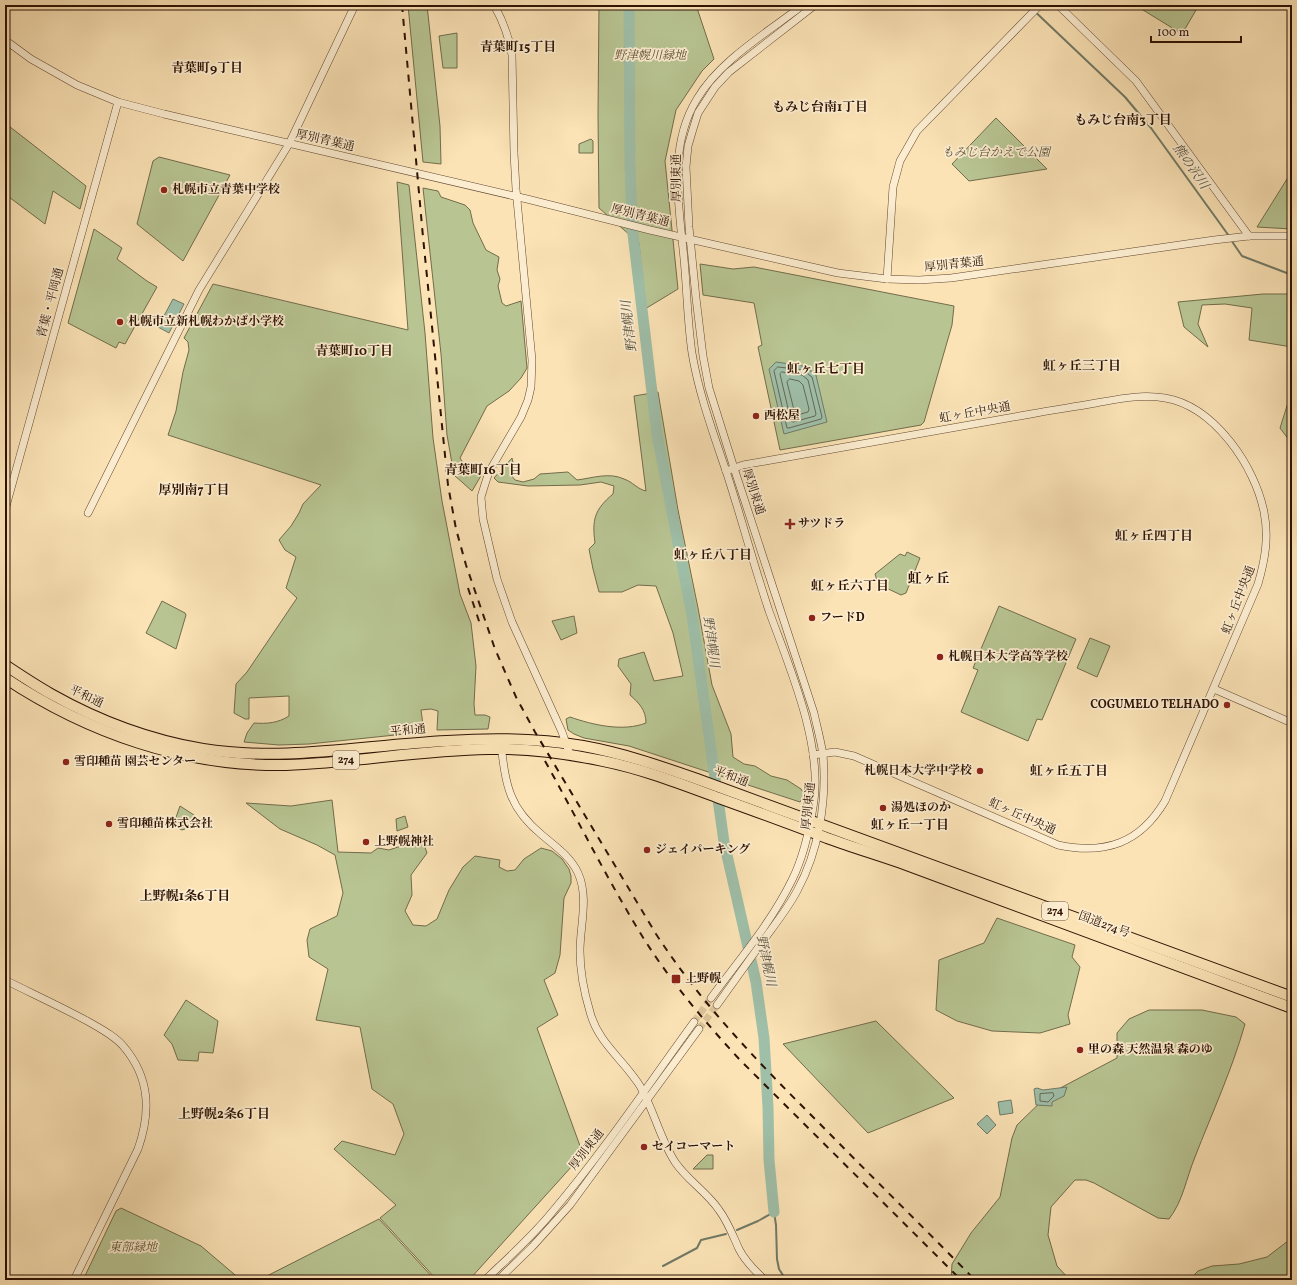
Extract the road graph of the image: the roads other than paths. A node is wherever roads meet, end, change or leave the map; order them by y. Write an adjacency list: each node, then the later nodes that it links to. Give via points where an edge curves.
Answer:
1 (355, 5): 9 (street)
2 (494, 5): 10 (street, via 505,26 512,55)
3 (803, 5): 11 (street, 厚別東通, via 725,64 696,100 686,120 677,164)
4 (815, 5): 14 (street, 厚別東通, via 729,72 714,87 698,113 688,146 686,167)
5 (1040, 5): 15 (street, via 917,131 908,146 900,161 893,187)
6 (1058, 5): 12 (street, via 1136,81)
7 (5, 40): 8 (street, 厚別青葉通, via 77,85)
8 (118, 102): 9 (street, 厚別青葉通); 18 (street, 青葉・平岡通)
9 (288, 144): 10 (street, 厚別青葉通); 19 (street, via 199,290)
10 (516, 197): 11 (street, 厚別青葉通); 27 (street, via 532,360 531,387 521,417 488,472 481,497 483,519 497,579 512,622)
11 (682, 236): 14 (street, 厚別青葉通); 17 (street, 厚別東通, via 692,353 700,390)
12 (1245, 236): 13 (street, 厚別青葉通); 15 (street, 厚別青葉通, via 951,278)
13 (1292, 236)
14 (690, 238): 15 (street, 厚別青葉通, via 838,273); 16 (street, 厚別東通, via 702,356 709,388)
15 (887, 279)
16 (734, 468): 17 (street, 虹ヶ丘中央通); 21 (street, 厚別東通); 24 (street, 虹ヶ丘中央通, via 1136,396 1167,398 1189,406 1212,422 1243,459 1257,488 1266,530 1266,551 1258,584)
17 (726, 471): 22 (street, 厚別東通, via 763,593)
18 (5, 510)
19 (88, 513)
20 (5, 665): 26 (highway, 平和通 / 274, via 51,694 105,720 156,738 202,749 277,755 447,741)
21 (800, 672): 22 (street); 28 (street, 厚別東通, via 814,713)
22 (792, 674): 30 (street, 厚別東通, via 808,727)
23 (5, 678): 26 (highway, 平和通 / 274, via 60,710 102,730 160,750 218,761 283,765)
24 (1214, 689): 25 (street); 28 (street, 虹ヶ丘中央通, via 1160,809 1136,834 1107,847 1075,849 1058,845 854,756 835,752)
25 (1292, 723)
26 (501, 744): 27 (highway, 平和通 / 274, via 538,741); 29 (highway, 平和通 / 274); 39 (street, via 507,786 518,809 536,830 567,857 579,876 583,898 581,967 590,1013 600,1037 631,1074)
27 (566, 744): 29 (street); 31 (highway, 平和通 / 274, via 629,757 697,779)
28 (822, 753): 30 (street, 虹ヶ丘中央通); 31 (street, 厚別東通, via 824,782)
29 (570, 755): 31 (highway, 平和通 / 274, via 635,769)
30 (813, 755): 31 (street, 厚別東通)
31 (814, 827): 33 (highway, 国道274号 / 274); 34 (street, 厚別東通, via 791,881 777,906); 35 (street, 厚別東通, via 815,845 797,891); 36 (highway, 国道274号 / 274, via 900,863)
32 (5, 980): 41 (street, via 107,1032 134,1060 143,1078 146,1117 143,1135)
33 (1292, 997)
34 (711, 998)
35 (717, 1005)
36 (1292, 1008)
37 (694, 1022): 39 (street, 厚別東通)
38 (699, 1029): 40 (street, 厚別東通)
39 (643, 1093): 40 (street); 42 (street, 厚別東通, via 553,1212)
40 (647, 1099): 43 (street, 厚別東通, via 570,1205); 44 (street, via 672,1157 708,1195 745,1258)
41 (74, 1280)
42 (485, 1280)
43 (498, 1280)
44 (765, 1280)

